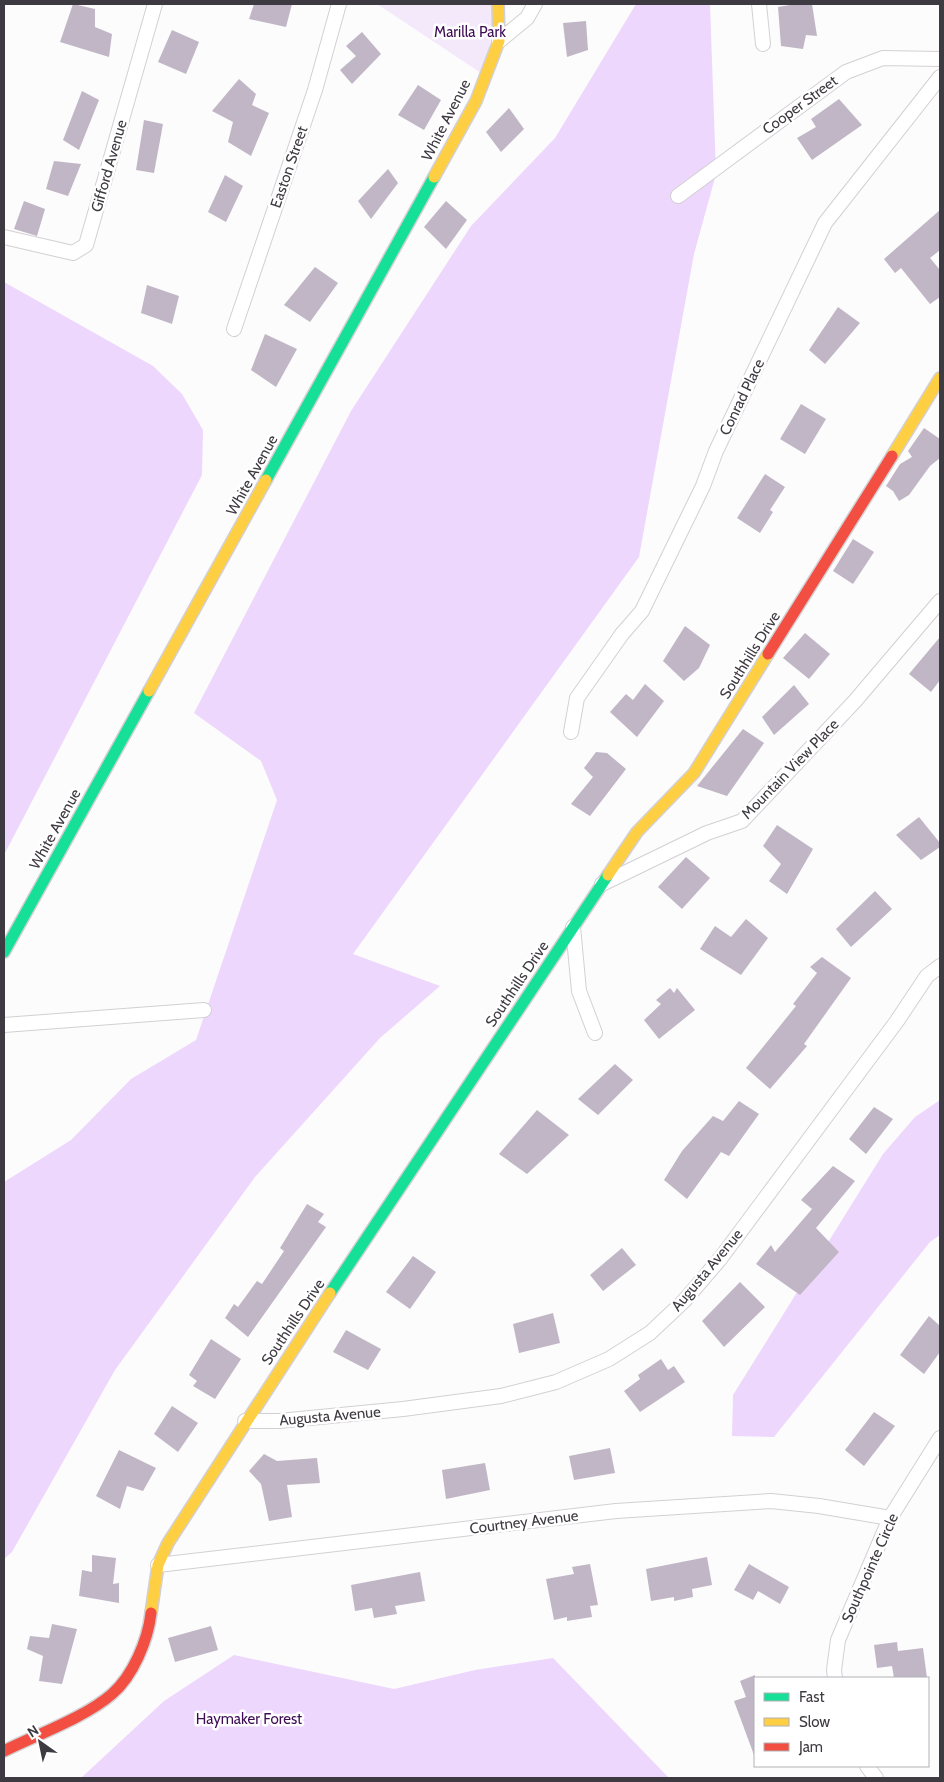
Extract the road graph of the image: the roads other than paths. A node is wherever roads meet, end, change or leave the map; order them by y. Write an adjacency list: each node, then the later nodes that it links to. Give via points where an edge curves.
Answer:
1 (155, 4): 11 (street, Gifford Avenue, via 86,245 73,253)
2 (339, 4): 12 (street, Easton Street, via 315,90)
3 (498, 4): 6 (street, White Avenue)
4 (535, 4): 6 (street, via 527,18)
5 (759, 4): 7 (street)
6 (499, 41): 18 (street, White Avenue, via 472,110)
7 (764, 44)
8 (940, 58): 10 (street, Cooper Street, via 883,58 846,72)
9 (940, 76): 15 (street, Conrad Place, via 825,223 656,585 642,611 577,698)
10 (678, 196)
11 (4, 237)
12 (234, 328)
13 (940, 378): 16 (street, Southhills Drive, via 694,773 637,832)
14 (940, 601): 16 (street, Mountain View Place, via 855,701 742,821 707,833)
15 (571, 732)
16 (601, 885): 17 (street, Southhills Drive)
17 (573, 927): 24 (street, via 579,991); 25 (street, Southhills Drive)
18 (4, 952)
19 (940, 958): 21 (street)
20 (940, 966): 21 (street, Augusta Avenue)
21 (927, 976): 25 (street, Augusta Avenue, via 720,1259 684,1301 650,1332 609,1359 556,1382 501,1396 403,1410)
22 (204, 1010): 23 (street)
23 (4, 1025)
24 (595, 1033)
25 (245, 1421): 28 (street, Southhills Drive, via 168,1543)
26 (940, 1438): 27 (street, Southpointe Circle)
27 (890, 1518): 28 (street, Courtney Avenue, via 771,1501 616,1511); 29 (street, Southpointe Circle, via 838,1640)
28 (158, 1565): 30 (street, Southhills Drive, via 150,1623 133,1668 113,1694 90,1709)
29 (835, 1677)
30 (4, 1751)
31 (867, 1767): 32 (street)
32 (876, 1778)

